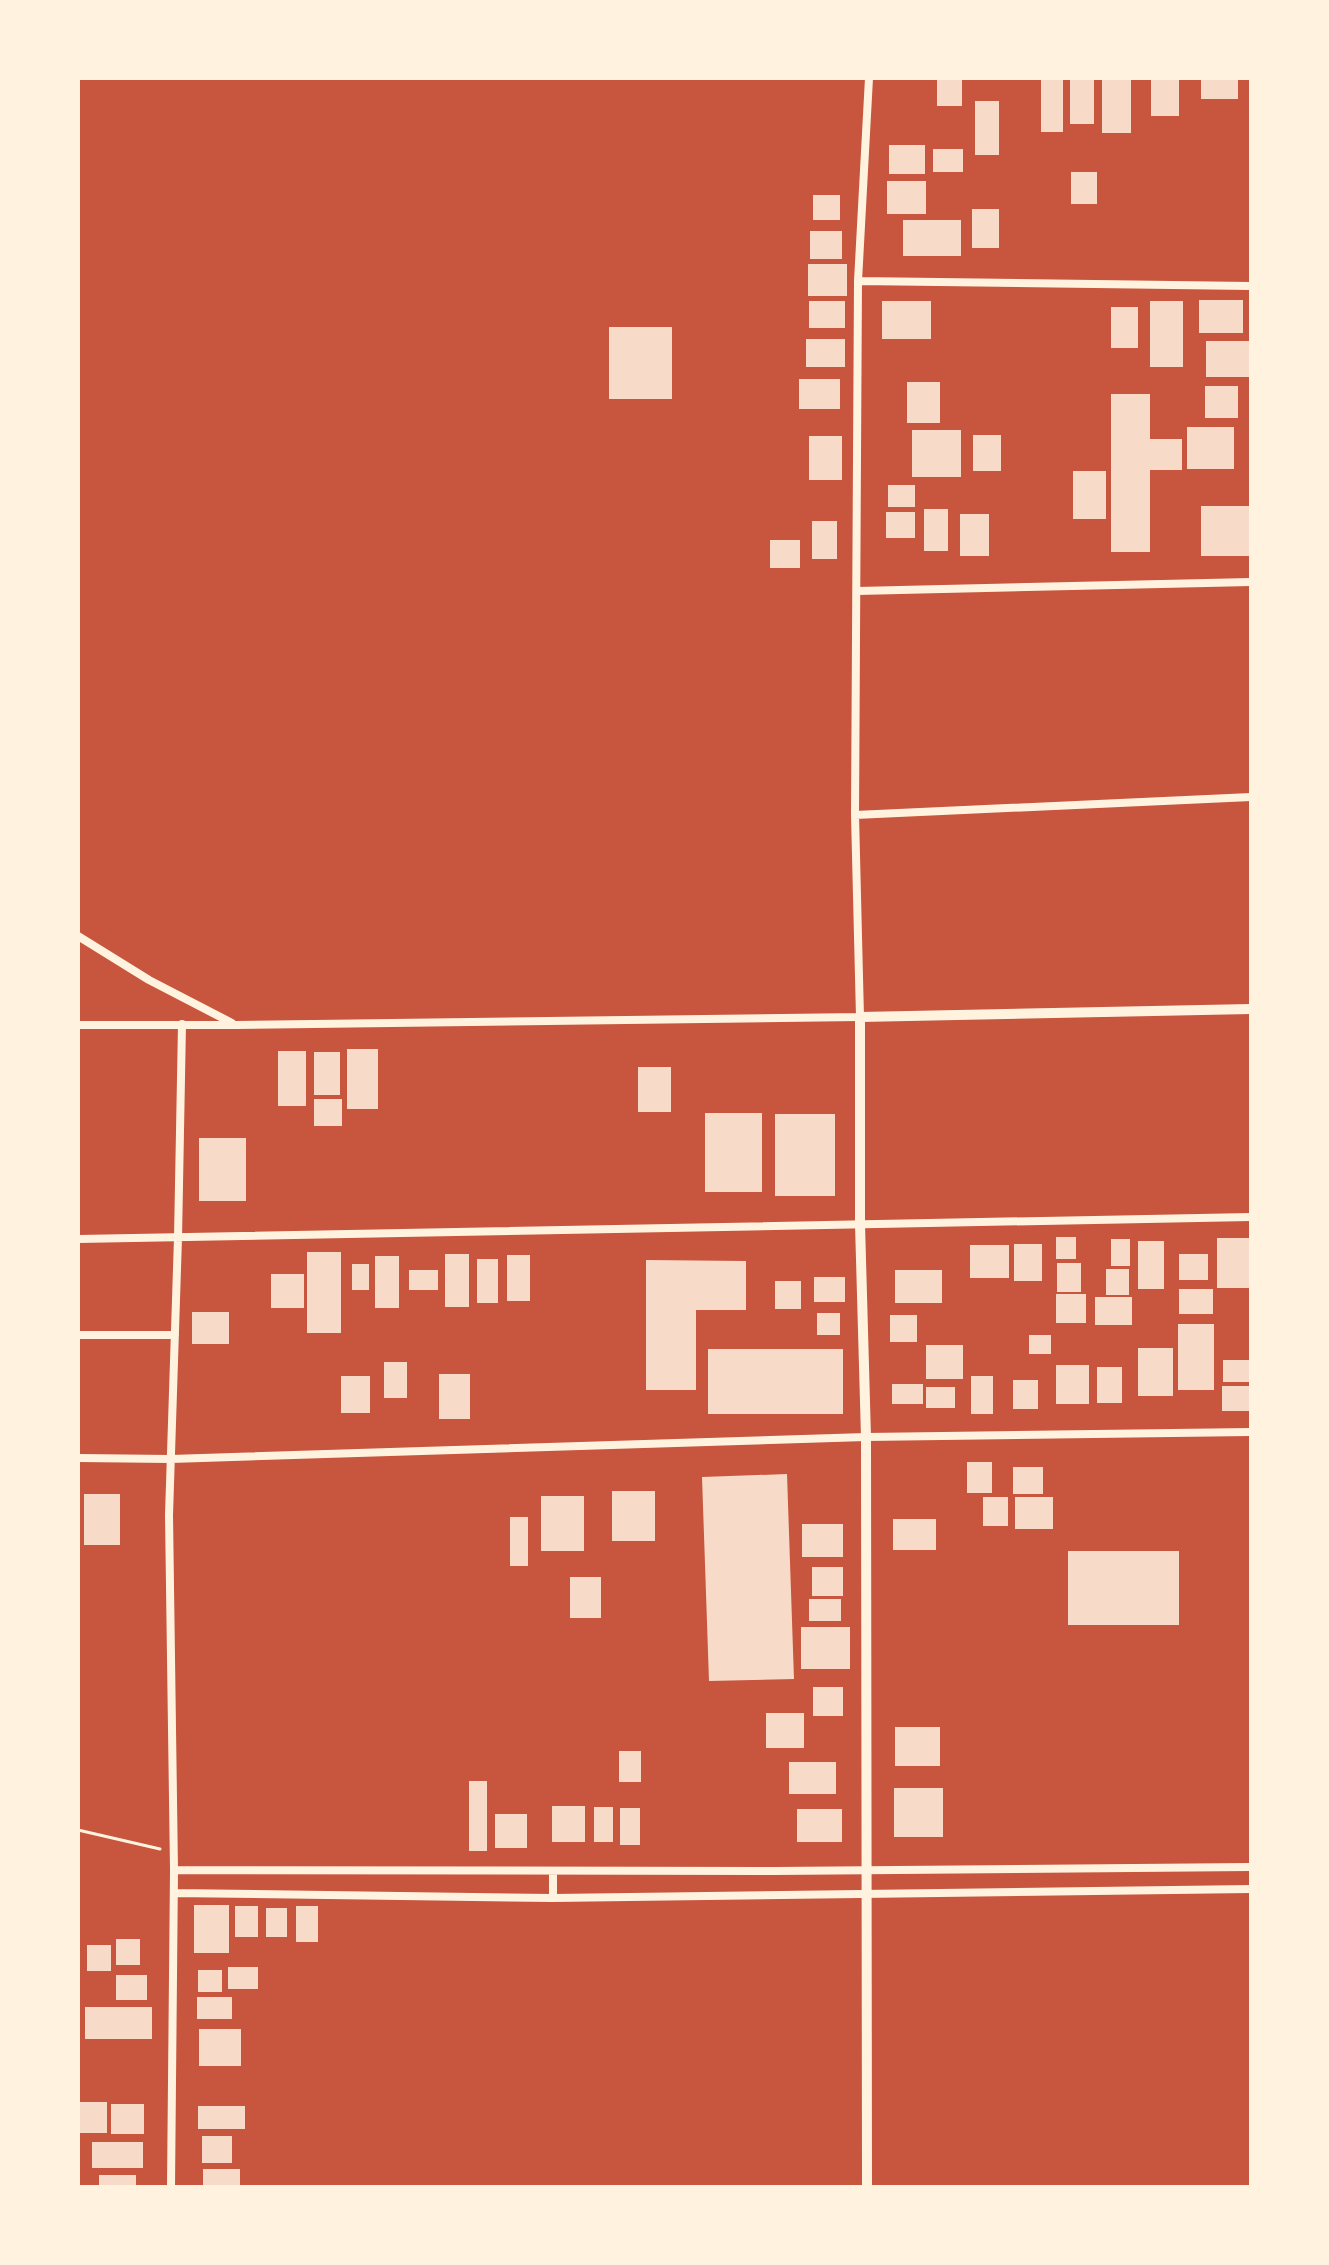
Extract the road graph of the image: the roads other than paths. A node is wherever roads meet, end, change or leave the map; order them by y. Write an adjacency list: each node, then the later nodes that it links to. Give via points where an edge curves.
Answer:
1 (869, 78): 2 (street)
2 (858, 281): 3 (street); 5 (street)
3 (1251, 286)
4 (1251, 582): 5 (street)
5 (857, 591): 7 (street)
6 (1251, 797): 7 (street)
7 (855, 815): 10 (street)
8 (78, 936): 13 (street)
9 (1251, 1009): 10 (street)
10 (860, 1017): 13 (street); 15 (street)
11 (182, 1024): 12 (street); 13 (street); 16 (street)
12 (78, 1025)
13 (236, 1025)
14 (1251, 1217): 15 (street)
15 (860, 1224): 16 (street); 21 (street)
16 (178, 1238): 17 (street); 19 (street)
17 (78, 1239)
18 (78, 1335): 19 (street)
19 (175, 1335): 23 (street)
20 (1251, 1432): 21 (street)
21 (866, 1437): 23 (street); 27 (street)
22 (78, 1458): 23 (street)
23 (171, 1459): 25 (street)
24 (1251, 1867): 27 (street)
25 (174, 1870): 26 (street); 29 (street)
26 (553, 1871): 27 (street); 31 (street)
27 (866, 1871): 30 (street)
28 (1251, 1889): 30 (street)
29 (174, 1893): 31 (street); 32 (street)
30 (867, 1893): 31 (street); 33 (street)
31 (553, 1898)
32 (171, 2187)
33 (867, 2187)

